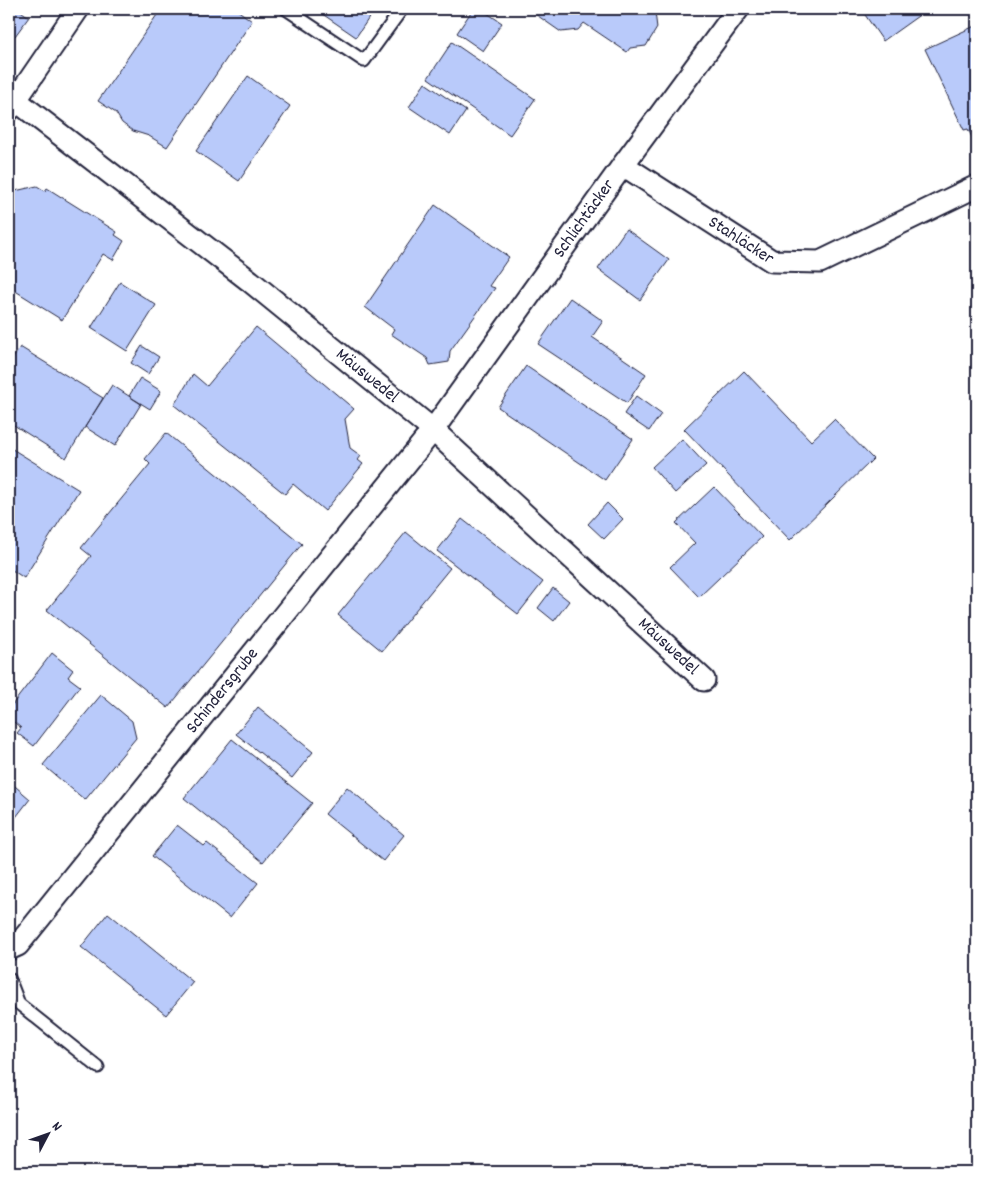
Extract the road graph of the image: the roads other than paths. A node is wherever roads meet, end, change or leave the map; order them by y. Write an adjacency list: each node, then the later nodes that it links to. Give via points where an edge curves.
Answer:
1 (78, 9): 5 (street)
2 (286, 9): 3 (lane, via 364,61)
3 (402, 9)
4 (738, 9): 6 (street, Schlichtäcker)
5 (11, 102): 8 (street, Mäuswedel, via 250,281)
6 (622, 165): 7 (street, Stahläcker, via 772,261 820,262); 8 (street, Schlichtäcker)
7 (977, 186)
8 (433, 430): 9 (street, Mäuswedel); 10 (street, Schindersgrube, via 18,945)
9 (704, 680)
10 (9, 949)
11 (9, 978): 12 (lane, via 19,1004)
12 (98, 1067)

